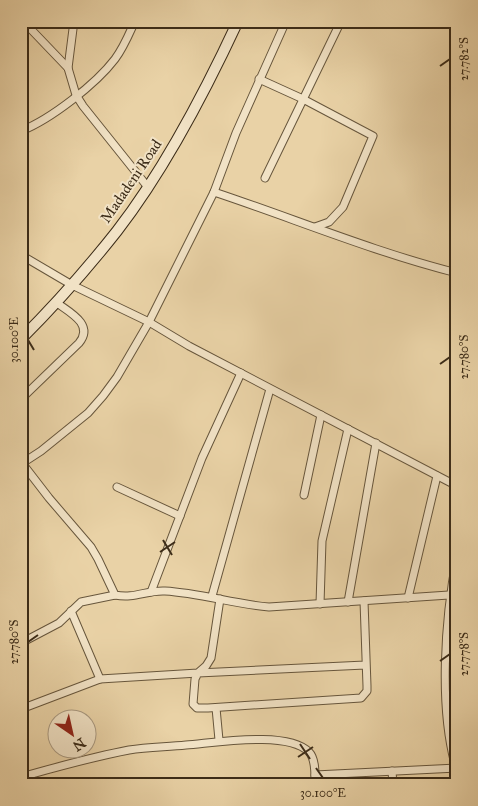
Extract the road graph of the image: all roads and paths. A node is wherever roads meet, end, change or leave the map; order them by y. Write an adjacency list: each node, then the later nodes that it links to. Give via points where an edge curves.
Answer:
1 (22, 21): 7 (street)
2 (74, 21): 7 (street)
3 (134, 21): 9 (street, via 124,46 114,59)
4 (238, 21): 13 (street, Madadeni Road, via 207,86)
5 (286, 21): 8 (street)
6 (341, 21): 10 (street)
7 (68, 68): 9 (street)
8 (259, 79): 10 (street); 14 (street)
9 (76, 95): 11 (street, via 42,122); 13 (street)
10 (303, 99): 12 (street); 15 (street, via 373,136 343,207 329,222)
11 (21, 131)
12 (265, 178)
13 (147, 186): 18 (street, Madadeni Road, via 118,230)
14 (214, 192): 15 (street); 20 (street)
15 (314, 227): 17 (street)
16 (21, 255): 18 (street)
17 (457, 273)
18 (72, 285): 19 (street, Madadeni Road); 20 (street)
19 (57, 303): 21 (street, Madadeni Road); 24 (street, via 81,323 86,330 85,335 80,344)
20 (149, 322): 22 (street); 28 (street, via 117,377 88,413)
21 (21, 339)
22 (241, 373): 23 (street); 33 (street, via 202,458)
23 (270, 389): 25 (street); 38 (street)
24 (21, 399)
25 (321, 415): 26 (street); 32 (street)
26 (348, 429): 27 (street); 43 (street, via 323,536)
27 (376, 443): 29 (street); 42 (street)
28 (22, 463): 36 (street, via 91,547)
29 (437, 476): 30 (street); 39 (street)
30 (457, 486)
31 (117, 487): 33 (street)
32 (304, 495)
33 (180, 516): 35 (street)
34 (457, 556): 37 (street)
35 (151, 592): 36 (street, via 134,597); 38 (street)
36 (115, 595): 44 (street, via 85,600)
37 (453, 595): 39 (street); 52 (street, via 445,687)
38 (212, 596): 40 (street)
39 (408, 598): 41 (street)
40 (220, 599): 43 (street, via 269,607); 47 (street, via 211,658)
41 (364, 601): 42 (street); 46 (street)
42 (348, 602): 43 (street)
43 (320, 604)
44 (71, 612): 45 (street, via 59,623); 48 (street)
45 (21, 643)
46 (365, 665): 47 (street); 49 (street, via 367,691 361,698)
47 (198, 673): 48 (street); 49 (street, via 194,679 193,704 197,708)
48 (100, 679): 50 (street)
49 (216, 708): 51 (street)
50 (21, 709)
51 (219, 740): 54 (street, via 261,739 291,743 310,753); 55 (street, via 130,750)
52 (456, 769): 53 (street)
53 (392, 771): 54 (street); 57 (street)
54 (315, 775): 56 (street)
55 (21, 777)
56 (315, 785)
57 (392, 785)

